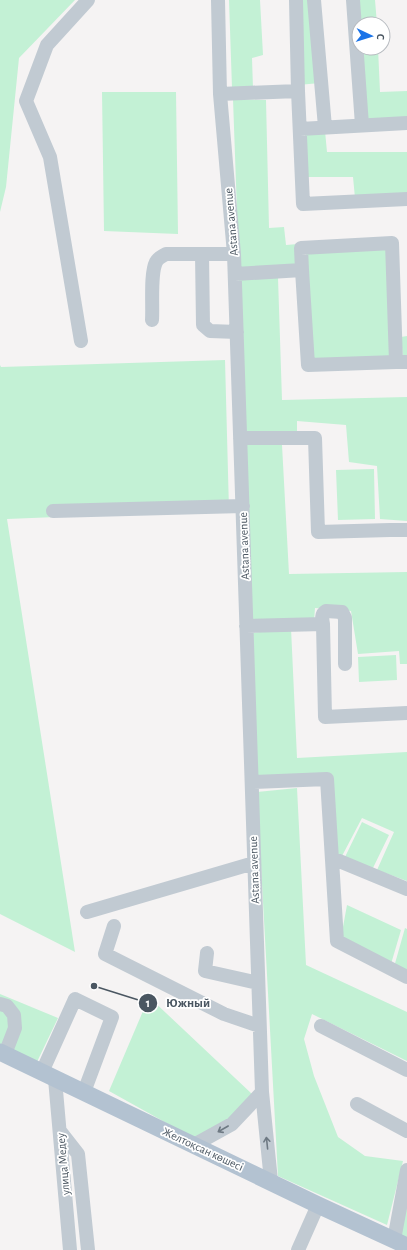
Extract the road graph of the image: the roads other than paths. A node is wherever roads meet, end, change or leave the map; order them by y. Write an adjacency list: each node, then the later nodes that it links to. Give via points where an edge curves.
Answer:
1 (88, 0): 19 (street, via 47,45 26,101 50,157)
2 (218, 0): 7 (street, Astana avenue)
3 (296, 0): 6 (street)
4 (314, 0): 10 (street)
5 (353, 0): 9 (street)
6 (298, 91): 7 (street); 11 (street)
7 (220, 94): 14 (street, Astana avenue)
8 (407, 123): 9 (street)
9 (362, 125): 10 (street)
10 (325, 127): 11 (street)
11 (300, 129): 12 (street, via 303,204)
12 (407, 199)
13 (202, 254): 14 (street); 17 (street, via 166,254 156,260 153,270); 18 (street, via 203,326 210,331)
14 (234, 254): 16 (street, Astana avenue)
15 (302, 270): 16 (street); 20 (street, via 308,365); 20 (street, via 301,248 392,243)
16 (235, 274): 18 (street, Astana avenue)
17 (152, 320)
18 (237, 332): 21 (street, Astana avenue)
19 (81, 341)
20 (402, 362)
21 (240, 438): 22 (street, Astana avenue); 24 (street, via 315,438 318,532)
22 (243, 506): 23 (street); 26 (street, Astana avenue)
23 (54, 511)
24 (407, 530)
25 (323, 624): 26 (street); 27 (street, via 322,617 326,611 342,612 345,618); 28 (street, via 325,717)
26 (246, 626): 29 (street, Astana avenue)
27 (345, 664)
28 (407, 713)
29 (252, 782): 30 (street, via 327,779); 31 (street, Astana avenue)
30 (332, 858): 32 (street); 36 (street, via 337,941)
31 (254, 863): 33 (street); 37 (street, Astana avenue)
32 (407, 889)
33 (88, 912)
34 (114, 926): 39 (street, via 105,954 224,1014)
35 (207, 953): 37 (street, via 205,971)
36 (407, 977)
37 (258, 983): 39 (street, Astana avenue)
38 (0, 1004): 41 (street, via 6,1006 14,1015 15,1028)
39 (260, 1026): 45 (street, Astana avenue)
40 (321, 1026): 42 (street)
41 (2, 1053): 43 (main road, Желтоқсан көшесі)
42 (407, 1070)
43 (48, 1075): 44 (main road, Желтоқсан көшесі); 44 (street, via 75,999 112,1017); 47 (street, улица Медеу)
44 (84, 1092): 49 (main road, Желтоқсан көшесі)
45 (262, 1092): 49 (street, one-way to 49, via 232,1124); 51 (street, Astana avenue, one-way to 45)
46 (357, 1104): 48 (street)
47 (60, 1131): 54 (street, улица Медеу); 55 (street, via 78,1154)
48 (407, 1131)
49 (194, 1145): 51 (main road, Желтоқсан көшесі)
50 (407, 1170): 53 (street)
51 (271, 1181): 52 (main road, Желтоқсан көшесі)
52 (318, 1205): 53 (main road, Желтоқсан көшесі); 56 (street)
53 (400, 1243)
54 (70, 1250)
55 (88, 1250)
56 (298, 1250)

